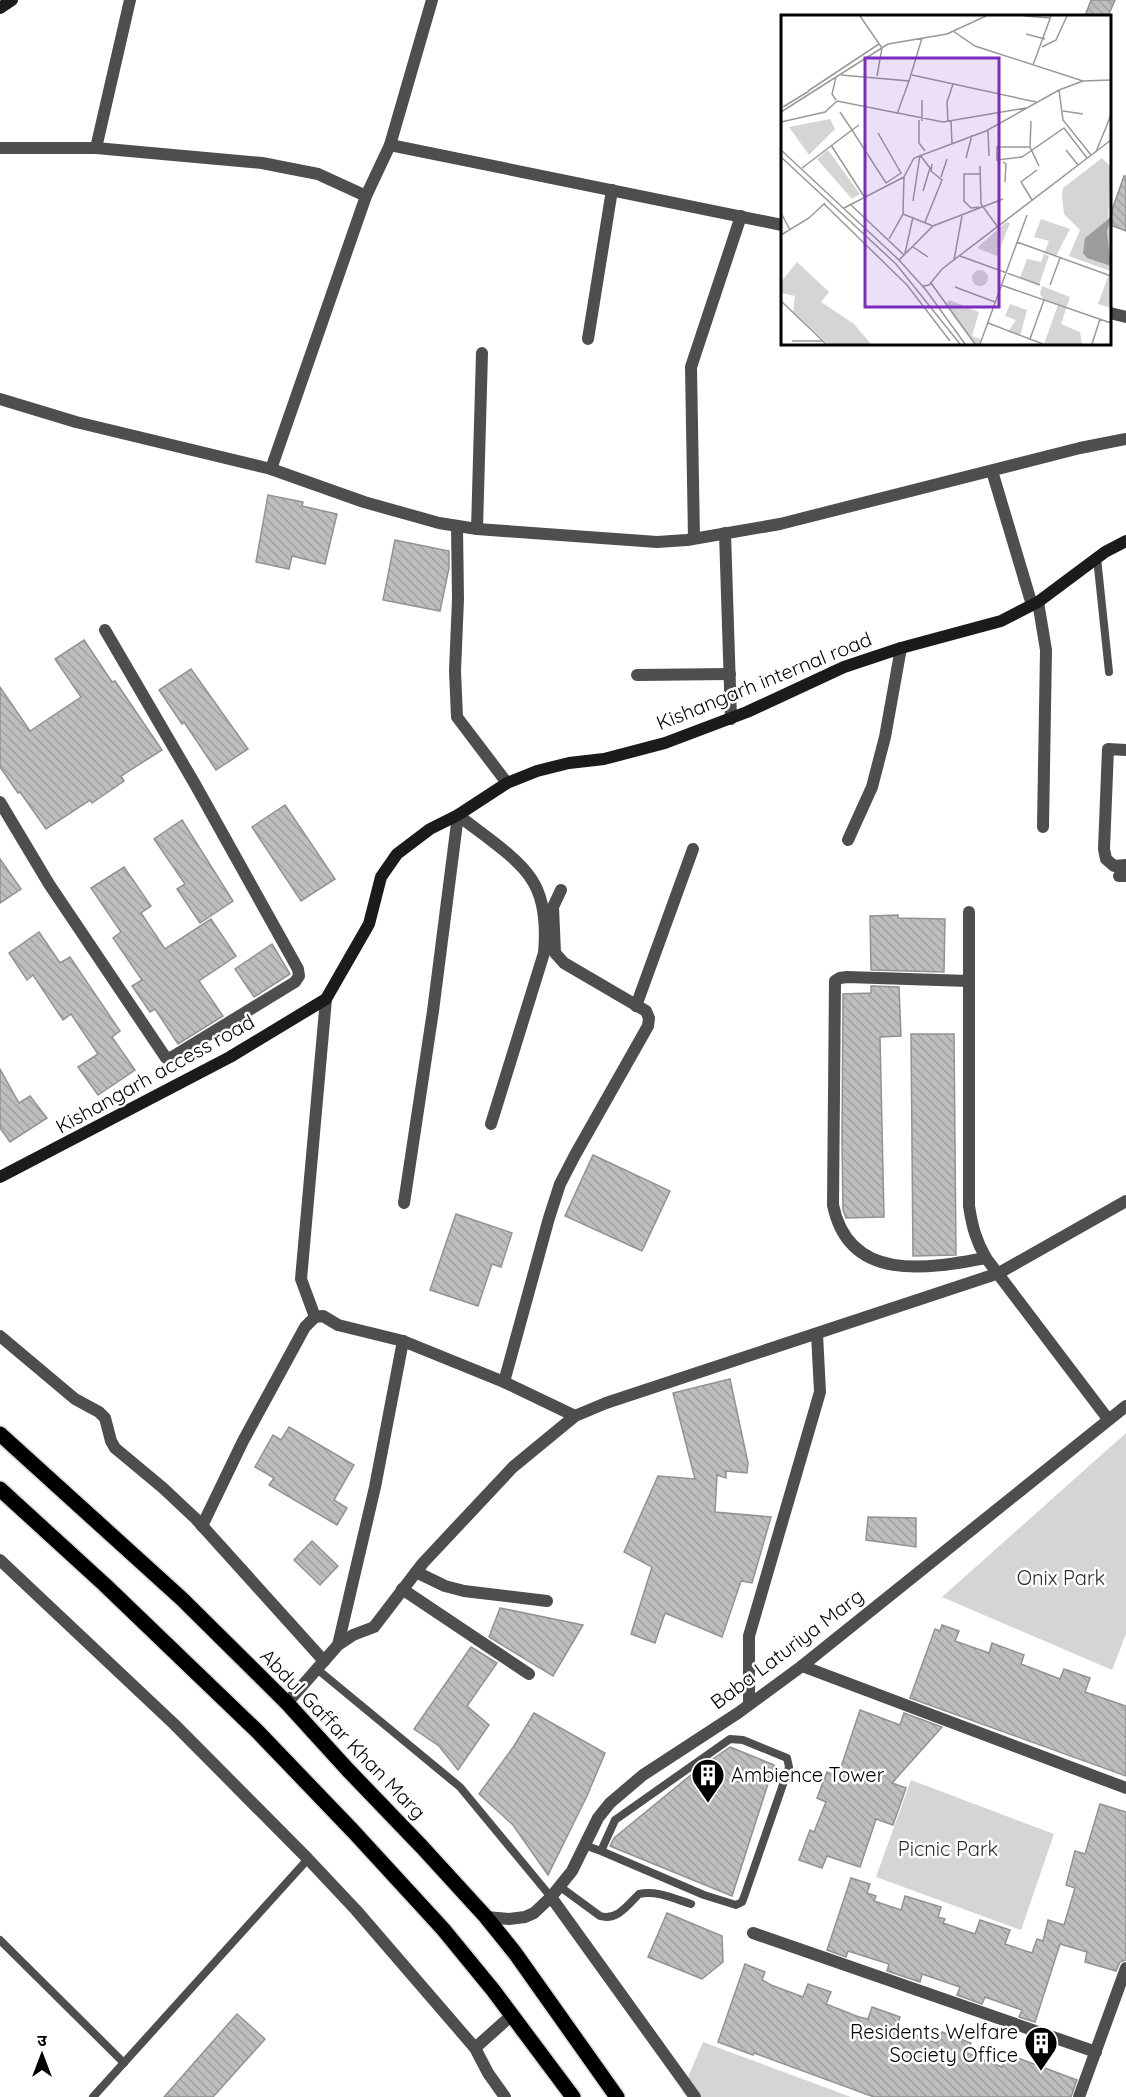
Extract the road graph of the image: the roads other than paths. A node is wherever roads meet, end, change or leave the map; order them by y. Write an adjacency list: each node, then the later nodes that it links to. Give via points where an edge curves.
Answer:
1 (12, 0): 4 (street)
2 (130, 0): 7 (street)
3 (432, 0): 5 (street)
4 (0, 8)
5 (390, 145): 8 (street); 9 (street)
6 (0, 148): 7 (street)
7 (96, 148): 9 (street, via 262,163 318,174)
8 (612, 190): 10 (street); 14 (street)
9 (366, 196): 18 (street)
10 (741, 216): 11 (street); 23 (street, via 691,367)
11 (781, 225)
12 (1111, 313): 13 (street)
13 (1126, 317)
14 (588, 339)
15 (482, 353): 21 (street)
16 (0, 399): 18 (street, via 75,422)
17 (1126, 439): 19 (street)
18 (271, 469): 20 (street, via 399,513)
19 (992, 471): 22 (street, via 801,519); 26 (street)
20 (457, 526): 21 (street); 34 (street, via 457,717)
21 (477, 529): 23 (street, via 657,542)
22 (725, 533): 23 (street); 30 (street)
23 (694, 538)
24 (1126, 541): 25 (street, Kishangarh internal road)
25 (1097, 558): 26 (street, Kishangarh internal road); 29 (lane)
26 (1035, 604): 28 (street, Kishangarh internal road, via 1001,621); 37 (street, via 1046,650)
27 (105, 630): 35 (street, via 196,786 299,976 295,982 166,1058 44,876)
28 (901, 648): 32 (street, Kishangarh internal road, via 844,667); 38 (street, via 872,787)
29 (1109, 672)
30 (730, 674): 31 (street); 32 (street)
31 (637, 675)
32 (731, 719): 34 (street, Kishangarh internal road, via 647,749 559,766)
33 (1126, 750): 40 (street, via 1108,749 1104,849 1106,859 1114,866)
34 (507, 783): 36 (street, Kishangarh internal road)
35 (0, 802)
36 (458, 815): 44 (street, Kishangarh internal road, via 430,829 398,854 381,877 369,924); 46 (street, via 523,868 534,882 546,931 544,953); 49 (street)
37 (1042, 827)
38 (848, 840)
39 (693, 849): 45 (street)
40 (1126, 865)
41 (561, 890): 45 (street, via 553,907 555,953 564,963)
42 (969, 912): 43 (street)
43 (969, 981): 50 (street, via 969,1206 972,1228); 50 (street, via 847,977 835,981 833,1205 843,1232 855,1246 890,1265 927,1267)
44 (326, 999): 47 (street, Kishangarh access road, via 230,1057); 52 (street, via 301,1279)
45 (636, 1006): 56 (street, via 646,1011 648,1026 560,1184)
46 (491, 1124)
47 (0, 1177)
48 (1126, 1201): 51 (street)
49 (404, 1203)
50 (986, 1258): 51 (street)
51 (999, 1273): 53 (street); 59 (street)
52 (315, 1317): 55 (street, via 323,1316 338,1326); 62 (street, via 305,1327 243,1441)
53 (817, 1334): 58 (street); 72 (street, via 820,1392 749,1636)
54 (0, 1335): 62 (street, via 75,1400 99,1412 105,1418 115,1448)
55 (404, 1341): 56 (street); 67 (street)
56 (504, 1382): 58 (street)
57 (1126, 1406): 59 (street, Baba Laturiya Marg)
58 (575, 1416): 64 (street, via 513,1467)
59 (1108, 1419): 69 (street, Baba Laturiya Marg)
60 (0, 1434): 71 (main road, Abdul Gaffar Khan Marg, via 182,1599)
61 (0, 1489): 86 (main road, via 257,1731 443,1929)
62 (202, 1526): 68 (street)
63 (0, 1560): 78 (street, via 174,1724)
64 (416, 1572): 65 (street); 66 (street, via 464,1591)
65 (402, 1589): 67 (street, via 374,1627); 70 (street)
66 (547, 1601)
67 (338, 1645): 68 (street)
68 (321, 1665): 71 (street); 80 (lane, via 460,1787)
69 (802, 1666): 72 (street, Baba Laturiya Marg); 75 (street)
70 (530, 1674)
71 (287, 1703): 82 (main road, Abdul Gaffar Khan Marg)
72 (749, 1704): 73 (street, Baba Laturiya Marg)
73 (718, 1726): 74 (lane); 76 (street, Baba Laturiya Marg, via 643,1775 610,1803)
74 (730, 1739): 77 (lane, via 615,1820); 77 (lane, via 743,1740 789,1762 742,1902 735,1905 704,1895)
75 (1126, 1788)
76 (584, 1845): 77 (lane); 79 (street, Baba Laturiya Marg, via 572,1871)
77 (601, 1851)
78 (309, 1859): 87 (street); 89 (lane)
79 (559, 1886): 80 (street, Baba Laturiya Marg); 81 (lane, via 606,1918 614,1917 644,1893)
80 (551, 1897): 82 (street, Baba Laturiya Marg, via 525,1917); 94 (street)
81 (691, 1904)
82 (486, 1917): 93 (main road, Abdul Gaffar Khan Marg)
83 (753, 1934): 88 (street)
84 (0, 1940): 89 (lane)
85 (1126, 1968): 88 (street)
86 (512, 2015): 87 (street); 92 (main road)
87 (475, 2048): 91 (street)
88 (1096, 2052): 95 (street)
89 (124, 2062): 90 (lane)
90 (93, 2097)
91 (505, 2097)
92 (573, 2097)
93 (617, 2097)
94 (695, 2097)
95 (1079, 2097)

